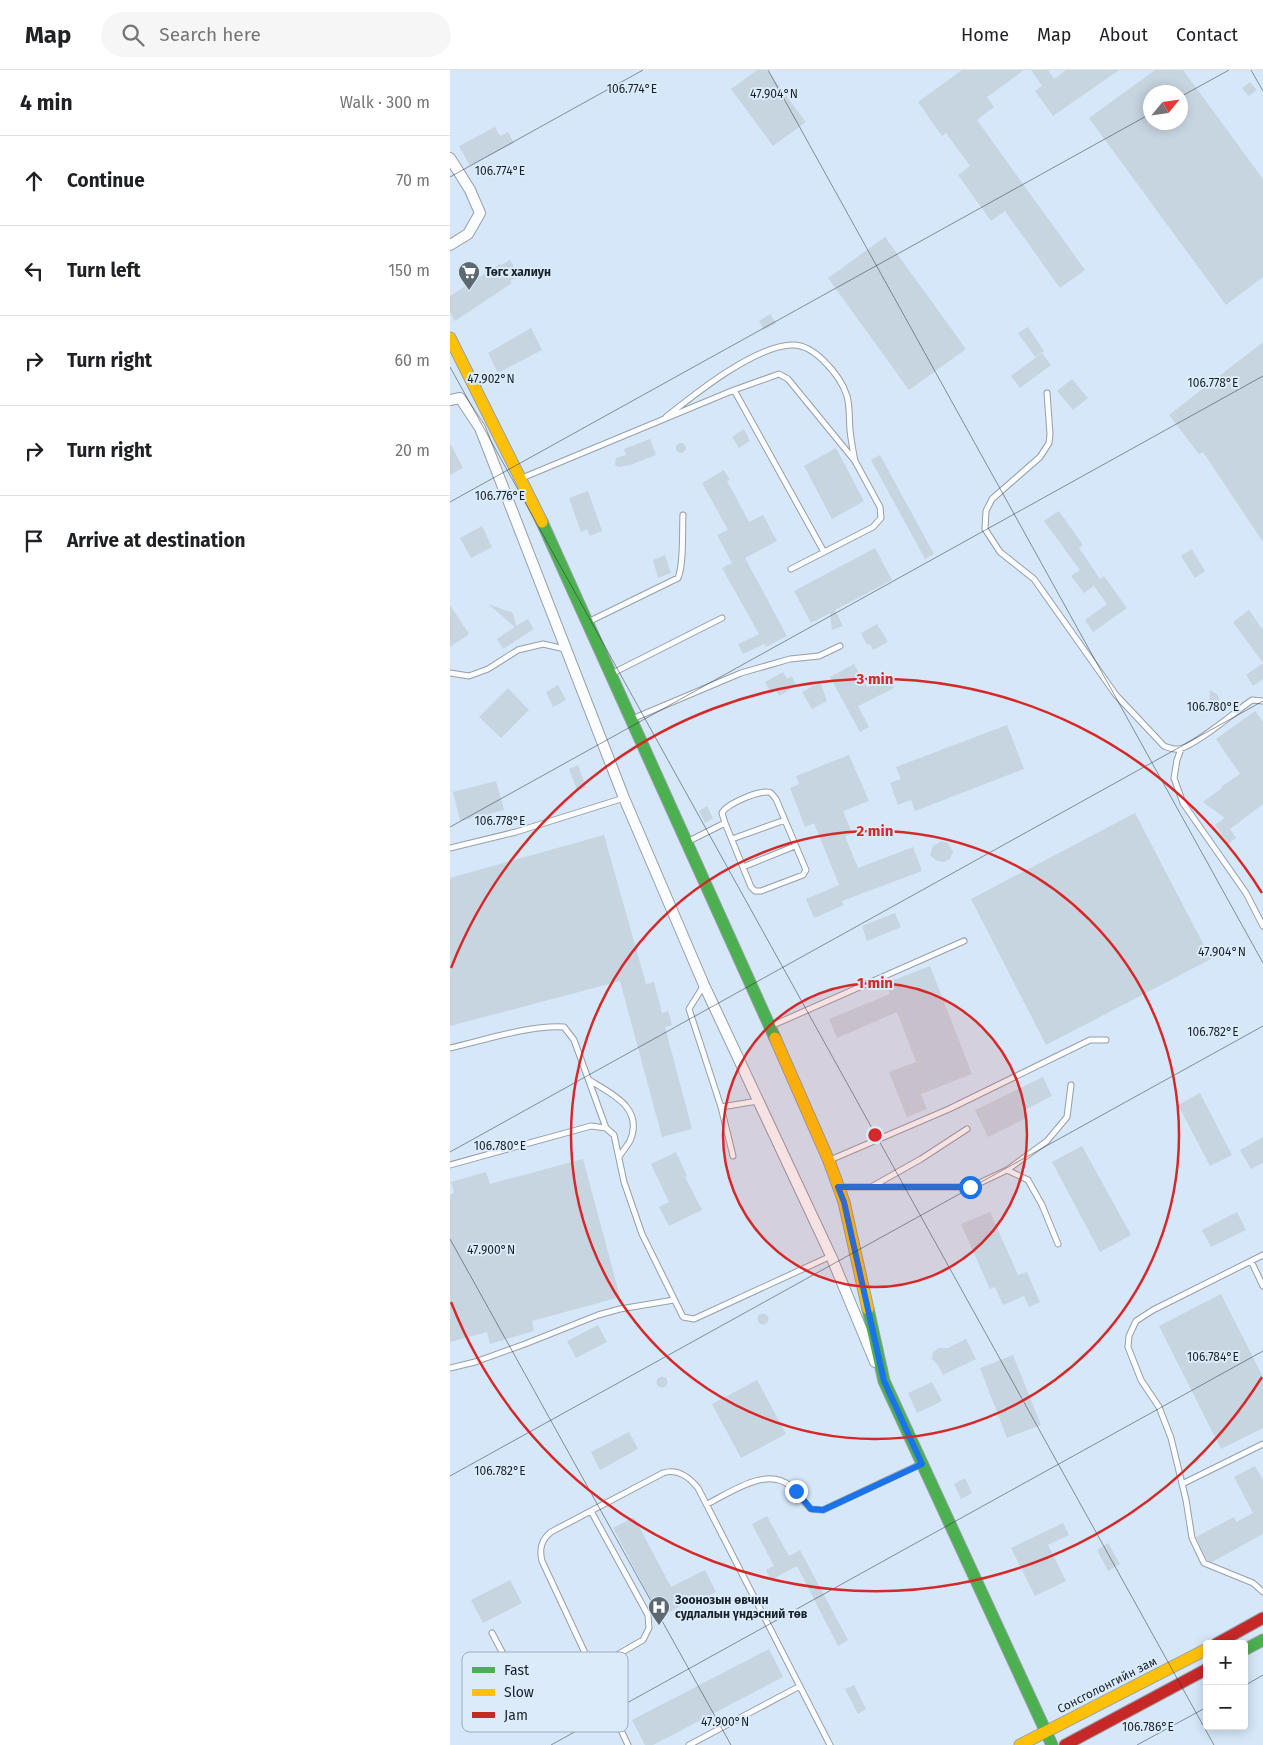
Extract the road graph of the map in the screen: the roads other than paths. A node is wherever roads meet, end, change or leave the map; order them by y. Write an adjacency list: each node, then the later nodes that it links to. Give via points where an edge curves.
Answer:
1 (450, 158): 2 (street, via 480,213 468,234)
2 (450, 245)
3 (450, 338): 9 (street)
4 (734, 390): 7 (lane); 8 (lane, via 779,374 788,379); 11 (lane)
5 (1048, 393): 21 (lane, via 1049,443 1040,457 992,499 986,511 985,529 1000,552 1034,579 1116,695 1164,746)
6 (450, 400): 16 (street, via 460,398 480,428)
7 (659, 421): 8 (lane, via 718,378 777,347 792,344 814,352 840,382 846,396); 9 (lane)
8 (855, 461): 11 (lane, via 880,507 881,518 873,527)
9 (522, 478): 14 (street)
10 (683, 515): 14 (lane, via 682,568 678,578)
11 (824, 552): 12 (lane)
12 (791, 569)
13 (722, 618): 18 (lane)
14 (588, 622): 18 (street)
15 (840, 646): 20 (lane, via 820,656 790,659 741,673)
16 (565, 649): 17 (lane, via 543,644 518,650 488,669 469,676); 22 (street)
17 (450, 673)
18 (611, 674): 20 (street)
19 (1263, 701): 21 (lane, via 1252,700)
20 (631, 719): 26 (street)
21 (1181, 749): 30 (lane, via 1174,778 1184,804 1246,893)
22 (624, 798): 28 (lane, via 516,832); 32 (street)
23 (784, 820): 24 (lane, via 776,799 764,791 728,804 722,813); 25 (lane); 27 (lane)
24 (725, 823): 25 (lane); 26 (lane)
25 (732, 840): 29 (lane)
26 (687, 842): 33 (street)
27 (795, 846): 29 (lane); 29 (lane, via 806,870 803,875 755,891)
28 (450, 848)
29 (743, 867)
30 (1263, 926)
31 (964, 941): 33 (lane)
32 (704, 984): 38 (street); 39 (lane, via 689,1009 690,1017)
33 (770, 1026): 44 (street)
34 (1106, 1040): 44 (lane, via 1090,1040 948,1109)
35 (450, 1048): 36 (lane, via 535,1028 564,1027 574,1040)
36 (588, 1079): 40 (lane); 43 (lane, via 623,1102 632,1113 634,1123 630,1141)
37 (1071, 1085): 46 (lane, via 1067,1117 1047,1141)
38 (758, 1101): 39 (lane); 51 (street)
39 (721, 1107): 42 (lane)
40 (606, 1128): 43 (lane, via 614,1135); 45 (lane, via 591,1126)
41 (967, 1129): 47 (lane)
42 (733, 1156)
43 (619, 1157): 54 (lane, via 642,1234)
44 (829, 1160): 48 (street)
45 (450, 1165)
46 (1006, 1170): 47 (lane, via 970,1187); 49 (lane, via 1028,1180)
47 (872, 1186): 48 (lane)
48 (838, 1187): 56 (street)
49 (1058, 1244)
50 (1263, 1255): 52 (lane)
51 (831, 1256): 54 (lane, via 694,1318 683,1317); 56 (street)
52 (1251, 1261): 53 (lane); 59 (lane, via 1153,1310 1136,1321 1129,1336 1128,1348 1141,1380 1159,1407 1172,1438)
53 (1263, 1286)
54 (674, 1300): 55 (lane, via 598,1315 475,1362)
55 (450, 1368)
56 (884, 1381): 58 (street)
57 (1263, 1444): 59 (lane)
58 (922, 1464): 60 (lane, via 823,1510 811,1509 791,1486 770,1479 750,1484); 75 (street)
59 (1182, 1484): 62 (lane, via 1192,1538 1204,1563 1253,1583)
60 (707, 1504): 61 (lane, via 690,1479 668,1472); 73 (lane)
61 (591, 1510): 70 (lane, via 551,1532 541,1549 542,1560); 71 (lane, via 648,1615 646,1635 641,1642)
62 (1263, 1592)
63 (1263, 1618): 65 (street)
64 (492, 1633): 69 (lane)
65 (1223, 1640)
66 (1263, 1640): 67 (street)
67 (1248, 1648)
68 (1203, 1651): 75 (street, Сонсголонгийн зам)
69 (502, 1652)
70 (585, 1652)
71 (624, 1652)
72 (1203, 1672): 81 (street)
73 (800, 1686): 77 (lane); 78 (lane)
74 (622, 1732): 76 (lane)
75 (1046, 1732): 79 (street, Сонсголонгийн зам); 80 (street)
76 (628, 1745)
77 (689, 1745)
78 (830, 1745)
79 (1020, 1745)
80 (1052, 1745)
81 (1065, 1745)

